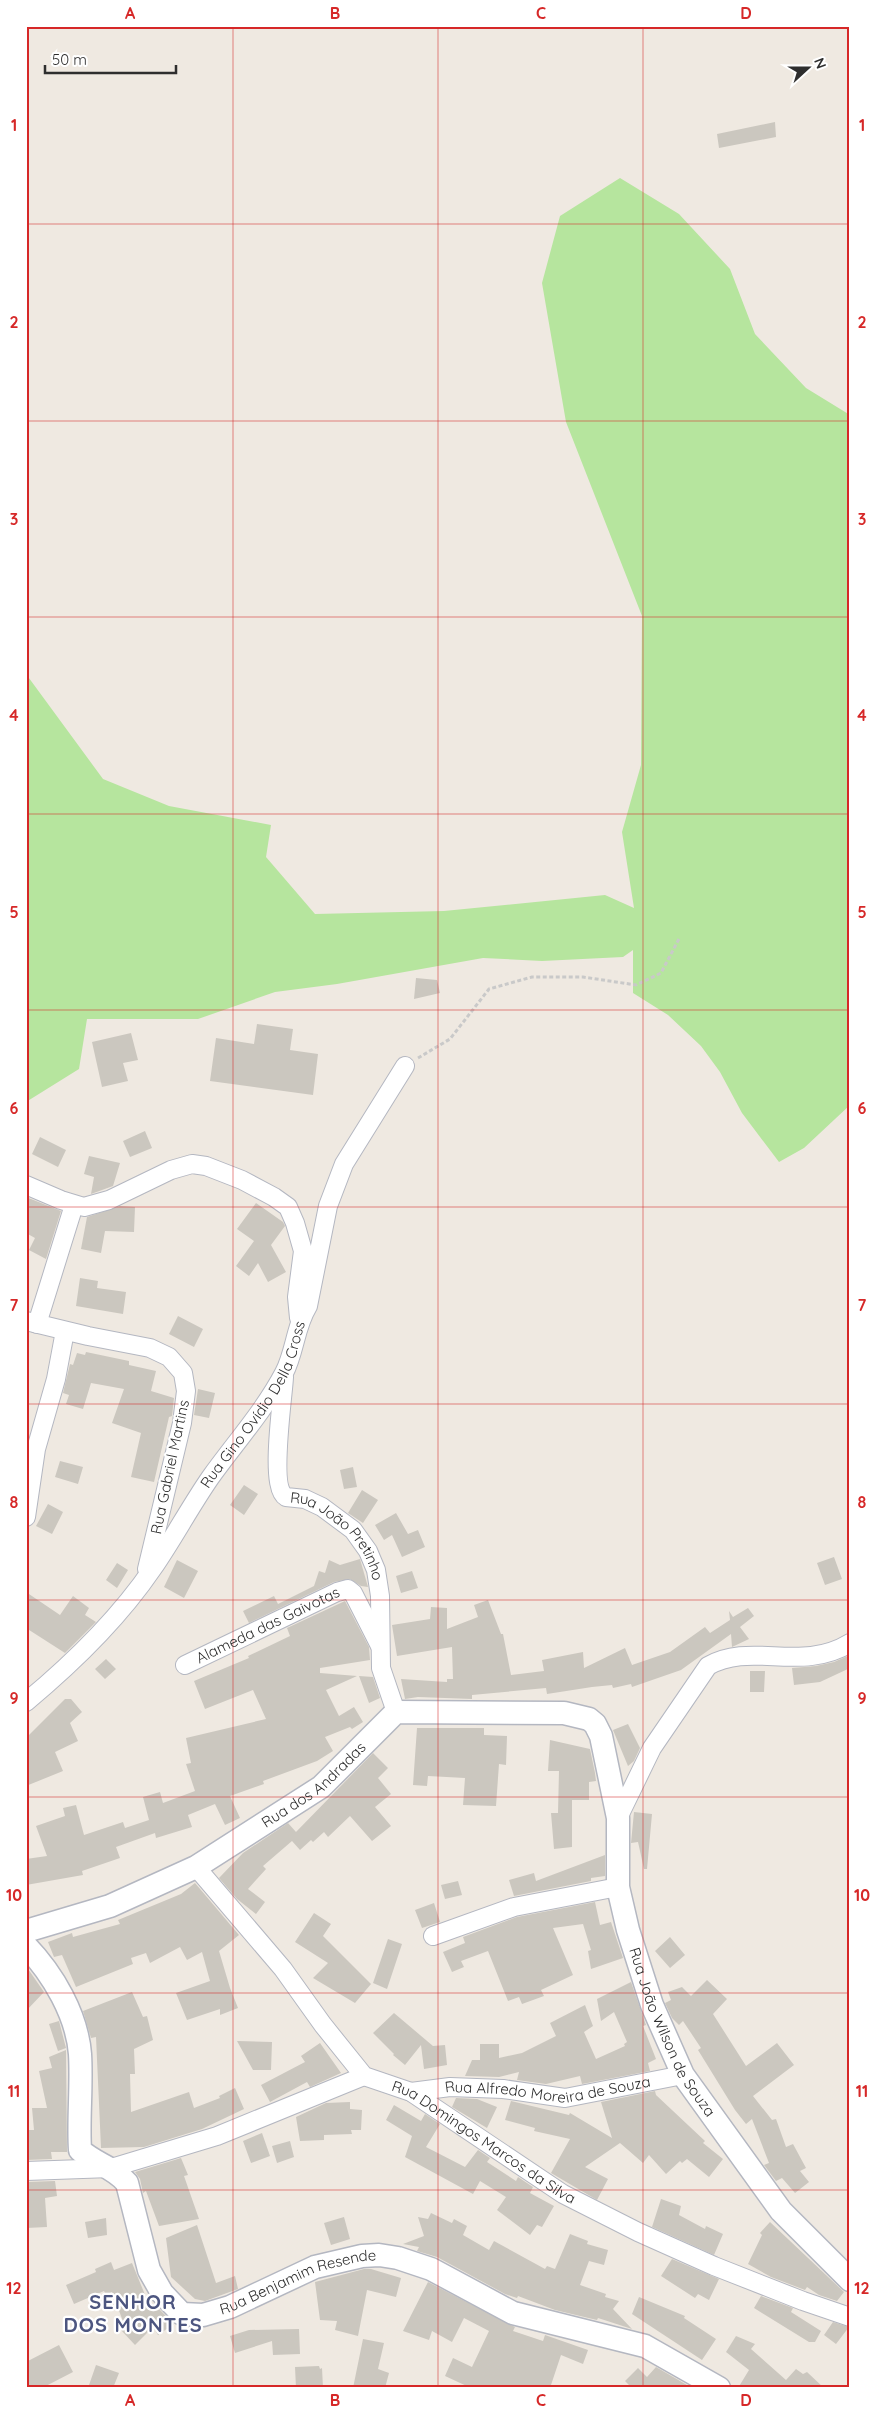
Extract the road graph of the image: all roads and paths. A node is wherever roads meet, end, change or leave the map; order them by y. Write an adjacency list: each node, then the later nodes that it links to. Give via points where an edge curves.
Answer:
1 (680, 936): 2 (path, via 661,973 636,985 583,977 532,977 489,988 450,1039)
2 (405, 1066): 5 (street, Rua Gino Ovídio Della Cross, via 344,1164 328,1206 308,1306)
3 (26, 1185): 4 (street)
4 (74, 1205): 5 (street, via 84,1207 102,1203 171,1170 192,1164 242,1180 288,1207 295,1223 303,1251 297,1297); 6 (street)
5 (300, 1320): 8 (street, Rua Gino Ovídio Della Cross)
6 (32, 1322): 7 (street, Rua Gabriel Martins)
7 (66, 1331): 9 (street, via 36,1449); 11 (street, Rua Gabriel Martins, via 150,1348 169,1357 183,1373 186,1391 182,1423)
8 (285, 1372): 11 (street, Rua Gino Ovídio Della Cross, via 188,1510); 13 (street, Rua João Pretinho, via 276,1464 280,1491 284,1497 308,1500 322,1507 353,1530 368,1551 376,1570 380,1596)
9 (28, 1495): 10 (street)
10 (26, 1517)
11 (144, 1580): 15 (street, Rua Gino Ovídio Della Cross, via 62,1671)
12 (850, 1643): 17 (street, via 824,1655 790,1658 741,1656 718,1660 708,1666 652,1748)
13 (380, 1646): 14 (street, Alameda das Gaivotas, via 348,1589); 16 (street, Rua João Pretinho, via 381,1668)
14 (185, 1665)
15 (26, 1702)
16 (396, 1712): 17 (street, Rua João Wilson de Souza, via 570,1713 592,1721 601,1736); 18 (street, Rua dos Andradas, via 321,1787)
17 (618, 1818): 19 (street, Rua João Wilson de Souza)
18 (196, 1867): 20 (street, Rua dos Andradas, via 110,1906); 24 (street, via 283,1969)
19 (618, 1887): 21 (street, via 514,1907); 23 (street, Rua João Wilson de Souza, via 652,2005)
20 (26, 1932)
21 (433, 1936)
22 (26, 1946): 26 (street, Rua Benjamim Resende, via 50,1975 75,2029 80,2054 80,2150)
23 (683, 2075): 25 (street, Rua Alfredo Moreira de Souza, via 565,2098 503,2089 450,2086); 28 (street, Rua João Wilson de Souza, via 781,2210)
24 (364, 2076): 25 (street, Rua Domingos Marcos da Silva); 26 (street, via 217,2136)
25 (411, 2092): 29 (street, Rua Domingos Marcos da Silva, via 563,2194 714,2266)
26 (111, 2168): 27 (street); 30 (street, Rua Benjamim Resende, via 127,2183 155,2283 182,2314 203,2316 230,2307 315,2267 347,2258 379,2255 431,2269 512,2313 645,2346)
27 (26, 2171)
28 (850, 2280)
29 (850, 2317)
30 (718, 2388)

